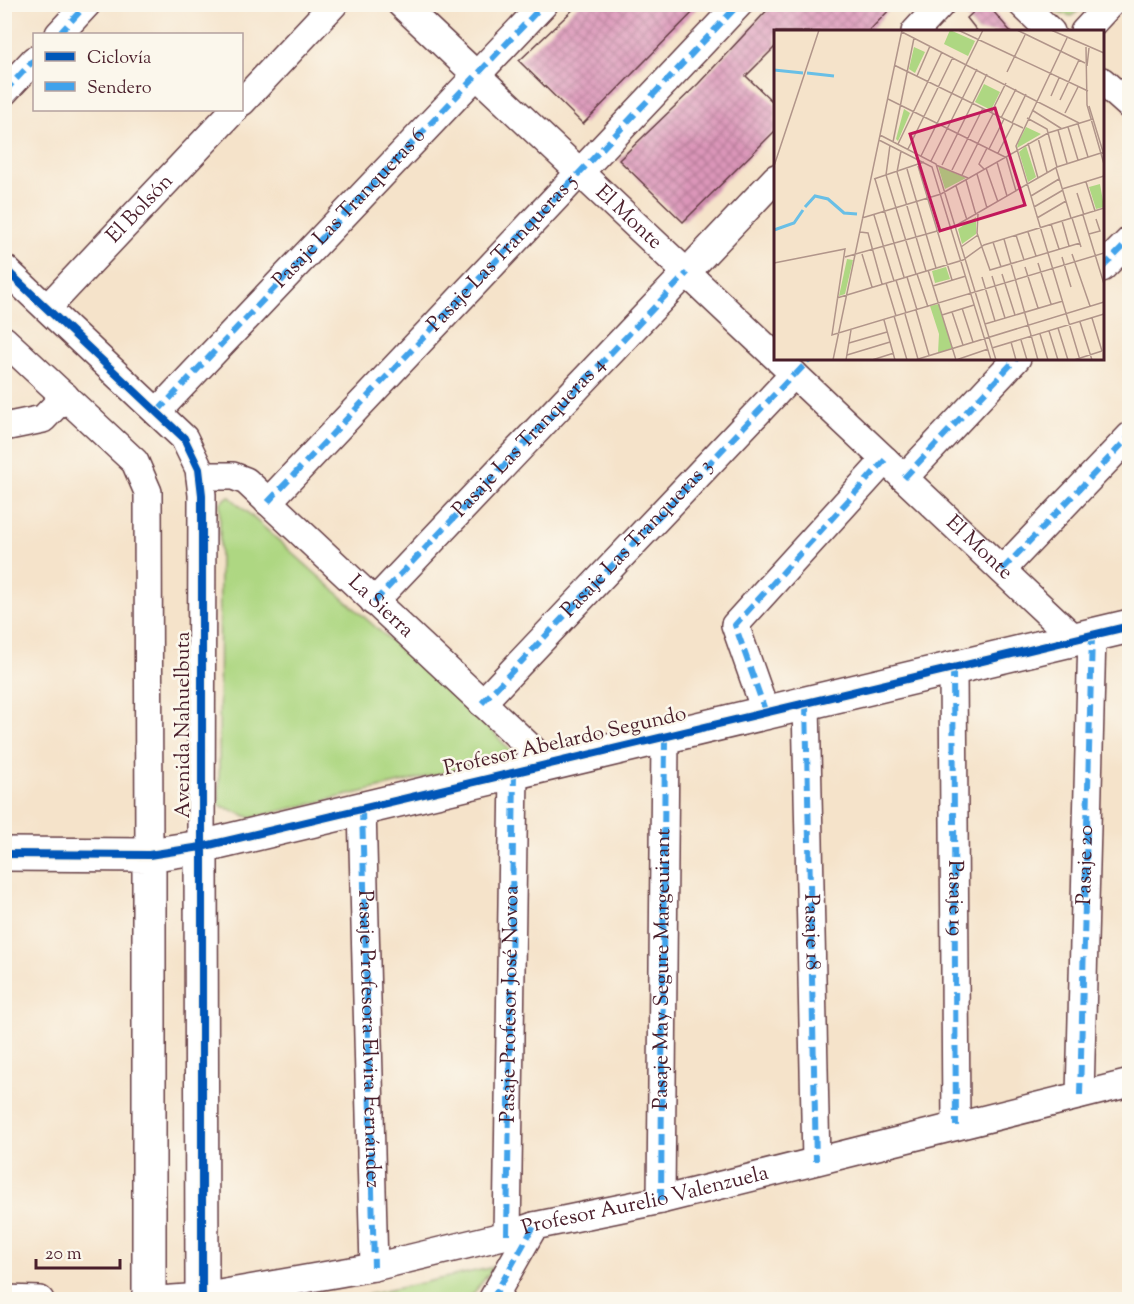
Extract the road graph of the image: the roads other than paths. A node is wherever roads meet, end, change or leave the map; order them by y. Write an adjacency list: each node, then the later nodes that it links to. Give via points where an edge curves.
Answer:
1 (87, 4): 12 (street)
2 (334, 4): 17 (street)
3 (401, 4): 14 (street, El Monte)
4 (544, 4): 14 (street, Pasaje Las Tranqueras 6)
5 (739, 4): 20 (street, Pasaje Las Tranqueras 5)
6 (940, 4): 9 (street)
7 (1022, 4): 10 (street)
8 (1110, 4): 11 (street)
9 (917, 30)
10 (1049, 30)
11 (1086, 30)
12 (60, 33)
13 (33, 61): 16 (street)
14 (477, 75): 20 (street, El Monte); 32 (street, Pasaje Las Tranqueras 6)
15 (1104, 83): 18 (street)
16 (4, 92)
17 (243, 101)
18 (1130, 106)
19 (233, 111): 26 (street, El Bolsón)
20 (580, 172): 25 (street, El Monte); 37 (street, Pasaje Las Tranqueras 5)
21 (774, 180): 25 (street, Pasaje Las Tranqueras 4)
22 (1130, 240): 23 (street)
23 (1104, 266)
24 (4, 268): 26 (street, Avenida Nahuelbuta)
25 (687, 273): 28 (street, El Monte); 39 (street, Pasaje Las Tranqueras 4)
26 (47, 308): 32 (street, Avenida Nahuelbuta)
27 (4, 340): 31 (street, Avenida Nahuelbuta)
28 (774, 349)
29 (1015, 360): 35 (street)
30 (791, 364): 35 (street, El Monte); 43 (street, Pasaje Las Tranqueras 3)
31 (65, 396): 33 (street, via 43,419); 52 (street, Avenida Nahuelbuta, via 135,462 148,492)
32 (158, 412): 36 (street, Avenida Nahuelbuta, via 184,438)
33 (4, 427)
34 (1130, 436): 38 (street)
35 (895, 469): 38 (street, El Monte); 45 (street, via 735,625)
36 (200, 476): 37 (street, La Sierra, via 233,476); 50 (street, Avenida Nahuelbuta)
37 (268, 502): 39 (street, La Sierra)
38 (1002, 570): 41 (street, El Monte)
39 (374, 602): 43 (street, La Sierra)
40 (1130, 626): 41 (street, Profesor Abelardo Segundo)
41 (1084, 637): 42 (street, Profesor Abelardo Segundo); 54 (street, Pasaje 20)
42 (953, 668): 44 (street, Profesor Abelardo Segundo); 55 (street, Pasaje 19)
43 (482, 703): 47 (street, La Sierra)
44 (806, 704): 45 (street, Profesor Abelardo Segundo); 56 (street, Pasaje 18)
45 (766, 713): 46 (street, Profesor Abelardo Segundo)
46 (664, 737): 47 (street, Profesor Abelardo Segundo); 57 (street, Pasaje May Segure Margeuirant)
47 (549, 765): 48 (street, Profesor Abelardo Segundo)
48 (514, 773): 49 (street, Profesor Abelardo Segundo); 59 (street, Pasaje Profesor José Novoa)
49 (362, 809): 50 (street, Profesor Abelardo Segundo); 60 (street, Pasaje Profesora Elvira Fernández)
50 (201, 847): 52 (street, Profesor Abelardo Segundo); 61 (street, Avenida Nahuelbuta)
51 (4, 854): 52 (street, Profesor Abelardo Segundo)
52 (150, 855): 64 (street, Avenida Nahuelbuta)
53 (1130, 1083): 54 (street, Profesor Aurelio Valenzuela)
54 (1080, 1095): 55 (street, Profesor Aurelio Valenzuela)
55 (956, 1126): 56 (street, Profesor Aurelio Valenzuela)
56 (816, 1161): 57 (street, Profesor Aurelio Valenzuela)
57 (661, 1200): 58 (street, Profesor Aurelio Valenzuela)
58 (534, 1226): 59 (street, Profesor Aurelio Valenzuela); 66 (street)
59 (507, 1235): 60 (street, Profesor Aurelio Valenzuela)
60 (374, 1267): 61 (street, Profesor Aurelio Valenzuela)
61 (202, 1298): 65 (street, Profesor Aurelio Valenzuela)
62 (4, 1299): 63 (street)
63 (40, 1299)
64 (149, 1299)
65 (158, 1299)
66 (492, 1299)

